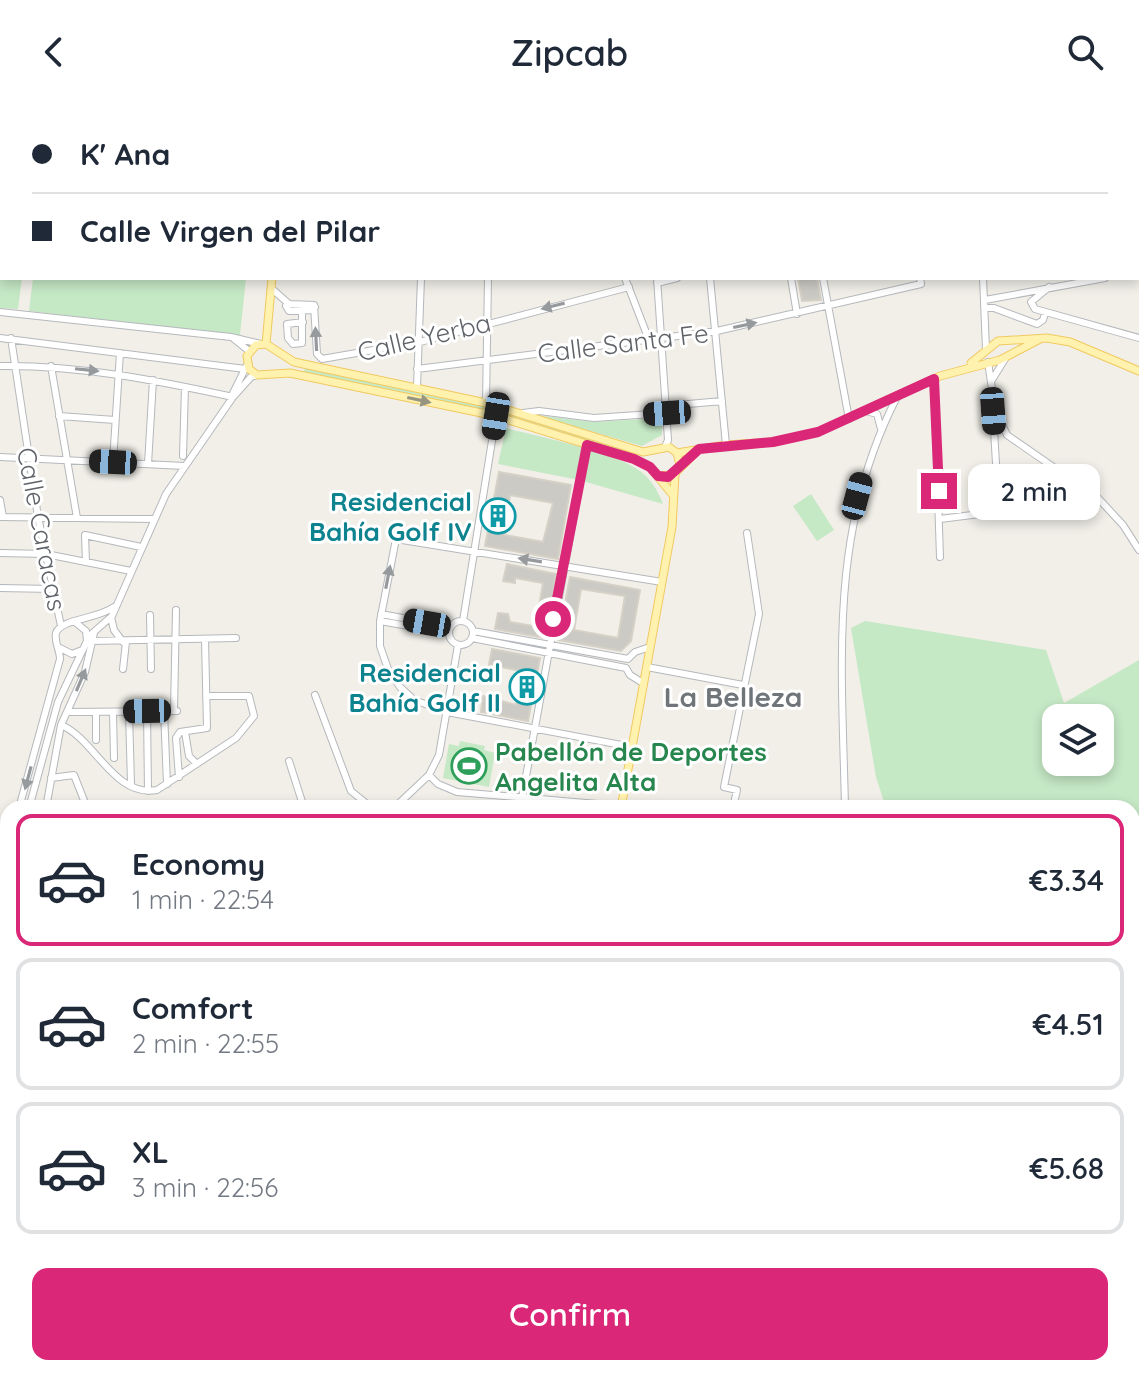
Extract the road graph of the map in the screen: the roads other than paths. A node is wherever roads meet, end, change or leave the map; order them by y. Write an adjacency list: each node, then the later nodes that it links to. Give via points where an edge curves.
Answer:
1 (272, 280): 14 (main road)
2 (421, 280): 35 (street)
3 (488, 280): 24 (street)
4 (626, 280): 12 (street)
5 (657, 280): 28 (street)
6 (710, 280): 26 (street)
7 (791, 280): 22 (street)
8 (823, 280): 18 (street)
9 (983, 280): 16 (street)
10 (1093, 280): 13 (street)
11 (920, 281): 18 (street, Calle Santa Fe)
12 (629, 287): 24 (street, Calle Yerba, one-way to 24); 33 (street)
13 (1049, 287): 16 (street); 21 (street, via 1031,302)
14 (271, 288): 15 (street); 36 (main road)
15 (289, 304): 17 (street); 19 (street, via 287,310)
16 (985, 304): 21 (street, via 1037,324); 25 (street)
17 (315, 307): 19 (street); 35 (street, Calle Yerba, one-way to 17, via 322,359 317,354)
18 (827, 308): 22 (street, Calle Santa Fe); 71 (street)
19 (302, 310): 23 (street)
20 (0, 312): 27 (street)
21 (1045, 313): 31 (street)
22 (797, 314): 26 (street, Calle Santa Fe, one-way to 22)
23 (303, 322)
24 (488, 323): 35 (street, Calle Yerba); 42 (street)
25 (986, 323): 34 (street); 37 (street)
26 (717, 331): 28 (street, Calle Santa Fe); 61 (street)
27 (231, 337): 36 (street); 38 (street)
28 (660, 337): 33 (street, Calle Santa Fe); 64 (street)
29 (0, 338): 30 (street)
30 (11, 338): 39 (street); 45 (street, Calle Caracas)
31 (1139, 338)
32 (1040, 339): 34 (main road); 41 (main road); 50 (main road, via 1070,342)
33 (649, 340): 42 (street, Calle Santa Fe)
34 (1002, 341): 37 (main road); 41 (main road)
35 (420, 342): 49 (street)
36 (263, 344): 38 (main road); 40 (main road)
37 (986, 349): 43 (main road); 48 (main road)
38 (249, 351): 47 (main road)
39 (120, 353): 47 (street); 51 (street)
40 (278, 354): 52 (main road); 58 (main road, via 294,362)
41 (1006, 357): 43 (main road); 56 (street)
42 (487, 361): 49 (street, Calle Santa Fe); 62 (street)
43 (988, 362): 48 (main road); 56 (street)
44 (0, 366): 45 (street)
45 (14, 366): 46 (street); 84 (street, Calle Caracas)
46 (51, 366): 51 (street, one-way to 51); 68 (street)
47 (246, 366): 53 (main road); 59 (street)
48 (966, 367): 54 (main road)
49 (417, 369): 58 (street)
50 (1139, 369)
51 (118, 373): 55 (street); 72 (street)
52 (271, 374): 53 (main road); 69 (main road, one-way to 69, via 290,373)
53 (257, 375): 59 (street)
54 (934, 379): 60 (main road); 99 (street)
55 (153, 380): 57 (street); 87 (street)
56 (991, 384): 63 (street)
57 (185, 387): 59 (street); 82 (street)
58 (417, 387): 62 (main road)
59 (233, 397): 89 (street)
60 (897, 397): 65 (main road); 67 (street)
61 (722, 401): 64 (street); 77 (street)
62 (486, 403): 66 (main road)
63 (994, 403): 74 (street); 75 (street)
64 (667, 409): 66 (street, via 594,418); 78 (street)
65 (866, 411): 70 (street); 71 (main road)
66 (521, 413): 80 (main road)
67 (888, 415): 70 (street); 73 (street)
68 (59, 416): 72 (street); 85 (street)
69 (496, 416): 76 (main road); 103 (street)
70 (878, 417): 73 (street)
71 (849, 419): 77 (main road, via 793,439)
72 (115, 420): 86 (street)
73 (881, 429): 175 (street, via 849,535 841,658)
74 (1007, 435): 75 (street); 102 (street, via 1098,498)
75 (995, 437): 99 (street, via 995,507 988,513)
76 (587, 445): 90 (main road); 108 (street)
77 (726, 445): 79 (main road)
78 (665, 447): 80 (main road); 81 (main road)
79 (699, 449): 81 (main road); 88 (main road)
80 (654, 452): 90 (main road)
81 (677, 453): 88 (main road)
82 (183, 456)
83 (0, 457): 84 (street)
84 (28, 457): 85 (street); 96 (street, Calle Caracas)
85 (66, 459): 86 (street); 97 (street)
86 (113, 462): 87 (street)
87 (148, 464): 89 (street)
88 (680, 465): 91 (main road)
89 (185, 466): 98 (street)
90 (650, 467): 92 (main road)
91 (675, 474): 92 (main road); 93 (main road)
92 (658, 476): 93 (main road)
93 (672, 494): 110 (main road)
94 (0, 500): 95 (street)
95 (2, 517): 96 (street)
96 (38, 517): 97 (street); 105 (street, Calle Caracas)
97 (77, 518): 98 (street)
98 (154, 519): 101 (street)
99 (940, 519): 106 (street)
100 (747, 533): 140 (street, via 759,614)
101 (141, 547): 107 (street, via 85,535); 109 (street)
102 (1139, 550)
103 (475, 551): 108 (street, one-way to 103); 117 (street, one-way to 103, via 396,539); 118 (street)
104 (0, 553): 105 (street)
105 (46, 554): 107 (street); 112 (street, Calle Caracas)
106 (940, 557)
107 (86, 562): 109 (street)
108 (563, 565): 110 (street); 133 (street)
109 (131, 571): 113 (street)
110 (662, 582): 130 (main road)
111 (0, 588): 112 (street)
112 (53, 589): 120 (street, Calle Caracas)
113 (114, 607): 116 (street); 119 (street, via 102,616)
114 (176, 610): 126 (street)
115 (150, 615): 127 (street)
116 (112, 616): 123 (street); 128 (street, via 114,630)
117 (381, 618): 121 (street); 149 (street, via 380,646 400,687 414,700)
118 (463, 621): 121 (street); 122 (street)
119 (75, 622): 120 (street); 123 (street)
120 (61, 626): 131 (street, via 56,635)
121 (450, 630): 129 (street, via 450,639)
122 (472, 635): 129 (street, via 469,643); 133 (street)
123 (90, 638): 128 (street); 132 (street); 145 (street, one-way to 123, via 85,672)
124 (236, 638): 125 (street)
125 (205, 639): 126 (street); 142 (street)
126 (176, 640): 127 (street); 144 (street, via 176,711)
127 (151, 641): 128 (street); 138 (street)
128 (124, 642): 137 (street)
129 (458, 645): 149 (street)
130 (650, 647): 134 (street); 135 (main road)
131 (60, 648): 132 (street, via 72,654); 165 (street, one-way to 165)
132 (82, 650): 166 (street, via 58,702)
133 (548, 650): 134 (street); 136 (street); 151 (street)
134 (628, 659): 136 (street)
135 (647, 667): 139 (main road); 140 (street)
136 (626, 668): 139 (street)
137 (123, 669)
138 (151, 669)
139 (643, 683): 154 (main road)
140 (743, 685): 174 (street, via 724,787 737,790)
141 (315, 695): 170 (street, via 351,791)
142 (206, 696): 152 (street, via 207,728); 157 (street, via 249,696 254,716 236,738)
143 (147, 711): 144 (street); 148 (street); 163 (street)
144 (164, 711): 162 (street)
145 (67, 712): 146 (street); 150 (street)
146 (96, 712): 147 (street); 153 (street)
147 (113, 712): 148 (street); 155 (street)
148 (129, 712): 161 (street)
149 (447, 712): 151 (street); 158 (street, via 439,755)
150 (61, 725): 160 (street); 161 (street)
151 (534, 729): 154 (street); 164 (street)
152 (185, 732): 157 (street, via 189,756); 159 (street, via 176,738)
153 (96, 740)
154 (632, 747): 173 (main road)
155 (114, 758)
156 (289, 761): 169 (street)
157 (197, 764): 159 (street)
158 (429, 775): 164 (street, via 457,792); 171 (street)
159 (179, 777): 162 (street)
160 (51, 778): 167 (street); 168 (street, via 74,775)
161 (131, 784): 163 (street)
162 (167, 784): 163 (street)
163 (148, 791)
164 (522, 798): 172 (street)
165 (21, 800)
166 (31, 800)
167 (47, 800)
168 (84, 800)
169 (301, 800)
170 (362, 800)
171 (402, 800)
172 (544, 800)
173 (622, 800)
174 (735, 800)
175 (845, 800)

